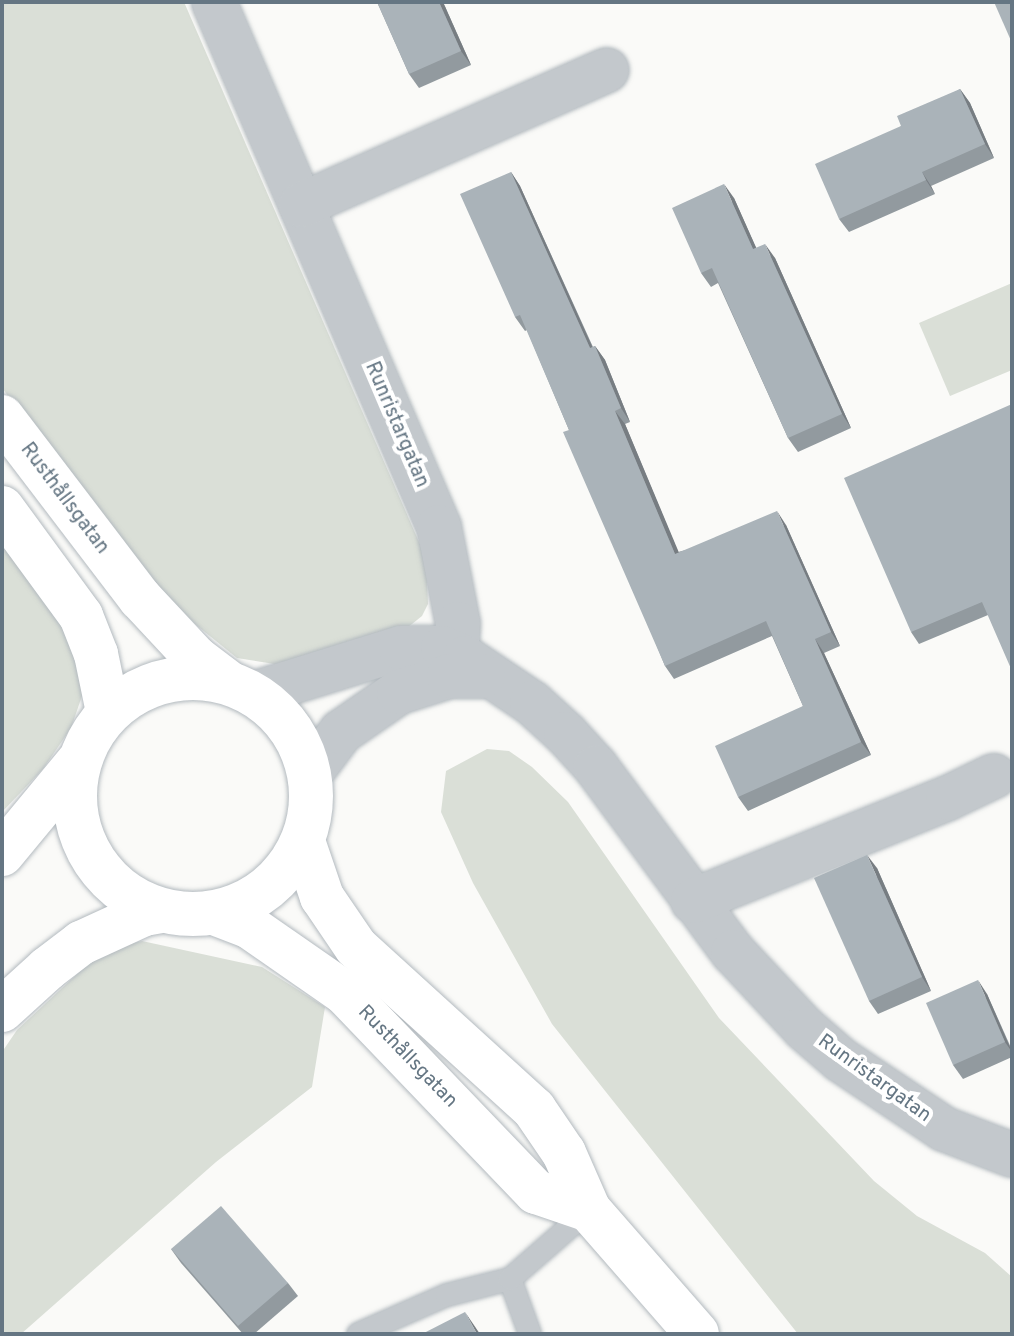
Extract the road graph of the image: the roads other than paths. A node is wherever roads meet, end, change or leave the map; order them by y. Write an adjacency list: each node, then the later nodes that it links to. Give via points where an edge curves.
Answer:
1 (214, 2): 3 (street, Runristargatan)
2 (607, 70): 3 (street)
3 (301, 205): 6 (street, Runristargatan, via 439,527)
4 (2, 417): 7 (main road, Rusthållsgatan, via 140,598)
5 (2, 508): 8 (main road, via 76,606 96,654)
6 (468, 669): 7 (street, Runristargatan, via 443,648 401,648); 10 (street, via 399,692 352,722); 14 (street, Runristargatan, via 532,703 596,767)
7 (224, 685): 8 (main road, via 161,681); 10 (main road, via 279,715 299,743)
8 (108, 712): 9 (main road)
9 (78, 762): 13 (main road); 15 (main road, via 74,797 79,831 93,862 122,892)
10 (309, 775): 12 (main road, via 311,808)
11 (994, 776): 14 (street)
12 (303, 841): 16 (main road, via 267,889 242,905); 19 (main road, Rusthållsgatan, via 322,897 343,932 534,1109 564,1153)
13 (2, 854)
14 (693, 901): 18 (street, Runristargatan, via 775,999 841,1060 944,1129)
15 (161, 911): 16 (main road); 17 (main road, via 81,943)
16 (214, 913): 19 (main road, Rusthållsgatan, via 250,927 345,993 536,1192)
17 (6, 1002)
18 (1012, 1155)
19 (589, 1210): 20 (lane); 23 (main road, Rusthållsgatan)
20 (510, 1279): 21 (lane, via 447,1295); 22 (lane)
21 (358, 1334)
22 (530, 1334)
23 (697, 1334)

